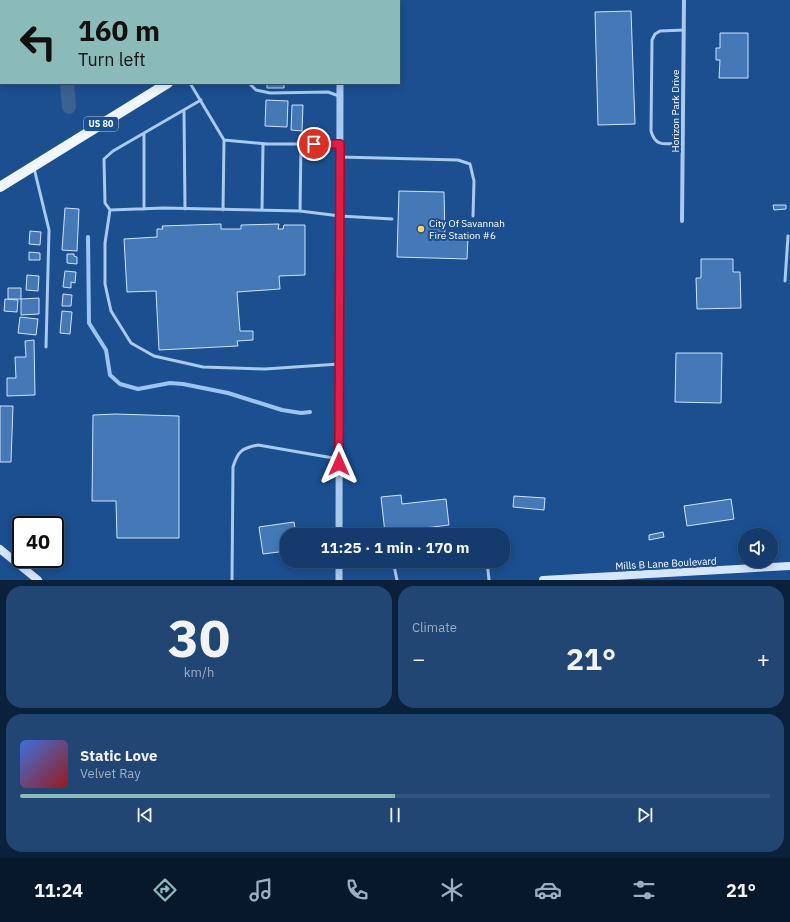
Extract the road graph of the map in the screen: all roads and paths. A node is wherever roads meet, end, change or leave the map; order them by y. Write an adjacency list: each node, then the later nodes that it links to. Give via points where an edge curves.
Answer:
1 (684, 0): 2 (street, Horizon Park Drive)
2 (684, 30): 12 (street, Horizon Park Drive); 12 (lane, via 660,31 654,34 650,131 653,140 659,144)
3 (165, 84): 17 (main road, US 80)
4 (191, 84): 8 (lane)
5 (250, 84): 7 (lane, via 256,90 270,93 328,92)
6 (340, 84): 7 (street)
7 (340, 96): 15 (street)
8 (201, 100): 9 (lane); 11 (lane)
9 (184, 110): 10 (lane); 20 (lane)
10 (144, 133): 19 (lane); 21 (lane, via 104,159 105,203)
11 (224, 140): 13 (lane); 22 (lane)
12 (683, 143): 28 (street, Horizon Park Drive)
13 (263, 144): 14 (lane); 23 (lane)
14 (301, 144): 15 (lane); 24 (lane)
15 (340, 144): 16 (street)
16 (340, 157): 25 (street); 26 (lane, via 458,160 470,164 474,181)
17 (34, 166): 18 (main road, US 80); 31 (lane, via 49,230)
18 (1, 185)
19 (144, 209): 20 (lane); 21 (lane)
20 (185, 209): 22 (lane)
21 (110, 210): 32 (lane, via 105,243 105,284 111,311 131,343 154,356 203,367 265,369)
22 (224, 210): 23 (lane)
23 (262, 210): 24 (lane)
24 (300, 211): 25 (lane)
25 (340, 216): 27 (lane); 32 (street)
26 (473, 216)
27 (392, 219)
28 (682, 221)
29 (788, 236): 30 (lane)
30 (785, 281)
31 (46, 347)
32 (340, 364): 33 (street)
33 (339, 459): 34 (street); 41 (lane, via 258,446 245,448 236,456 233,467)
34 (339, 528)
35 (0, 549): 40 (main road)
36 (790, 566): 45 (main road, Mills B Lane Boulevard)
37 (339, 568): 42 (street)
38 (394, 568): 43 (lane)
39 (488, 568): 44 (lane)
40 (38, 580)
41 (232, 580)
42 (339, 580)
43 (397, 580)
44 (489, 580)
45 (543, 580)

